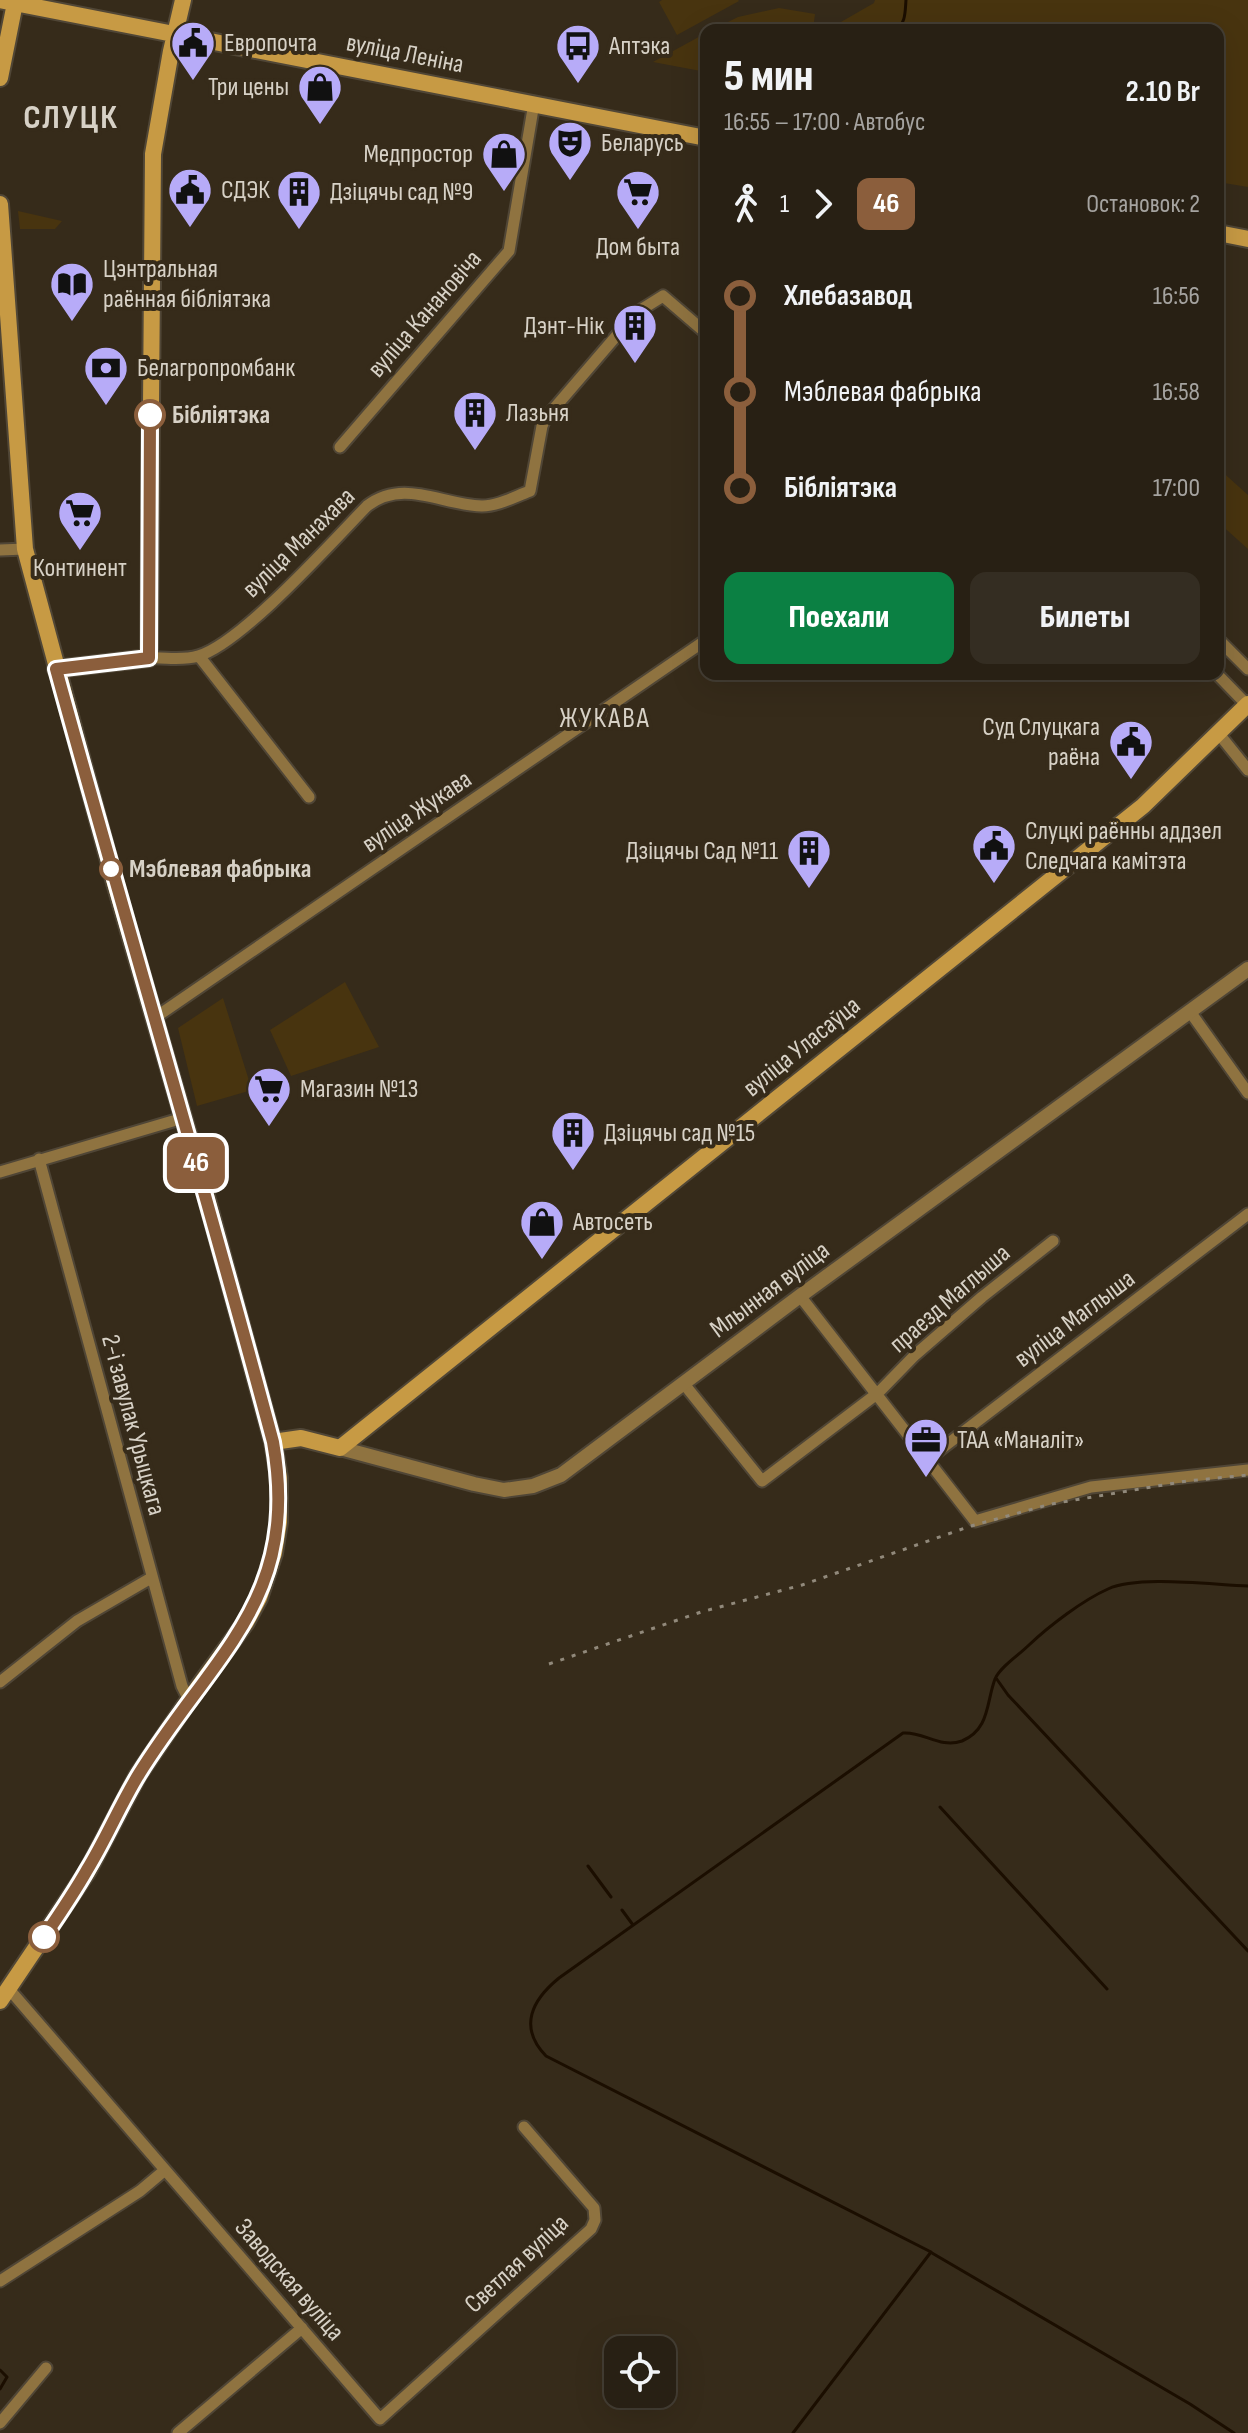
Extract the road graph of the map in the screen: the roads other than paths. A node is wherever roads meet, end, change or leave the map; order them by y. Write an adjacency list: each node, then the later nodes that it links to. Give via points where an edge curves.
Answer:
1 (183, 0): 3 (main road)
2 (8, 2): 3 (main road, вуліца Леніна); 4 (main road)
3 (174, 34): 5 (main road, вуліца Леніна); 17 (main road, via 153,154)
4 (0, 78)
5 (534, 103): 6 (main road, вуліца Леніна); 11 (street, вуліца Канановіча, via 509,251)
6 (700, 137)
7 (0, 204): 12 (main road)
8 (1224, 234): 9 (main road)
9 (1248, 239)
10 (700, 328): 16 (street, вуліца Манахава, via 663,296 639,311 545,419 530,491 486,506 385,494 263,610)
11 (340, 447)
12 (25, 549): 13 (street); 18 (main road)
13 (0, 550)
14 (700, 644): 27 (street, вуліца Жукава)
15 (1224, 645): 19 (street)
16 (199, 656): 17 (street); 24 (street)
17 (149, 658): 18 (main road)
18 (56, 669): 27 (main road)
19 (1248, 669)
20 (1223, 680): 21 (street)
21 (1248, 705): 22 (main road, вуліца Уласаўца)
22 (1219, 734): 23 (street); 38 (main road, вуліца Уласаўца, via 1143,806)
23 (1248, 770)
24 (309, 797)
25 (1248, 969): 26 (street, Млынная вуліца)
26 (1191, 1013): 28 (street); 34 (street, Млынная вуліца)
27 (153, 1019): 29 (main road)
28 (1248, 1093)
29 (183, 1118): 30 (street); 37 (main road)
30 (39, 1159): 31 (street); 41 (street, 2-і завулак Урыцкага)
31 (0, 1172)
32 (1248, 1214): 39 (street, вуліца Маглыша)
33 (1053, 1241): 36 (street, праезд Маглыша, via 915,1355)
34 (800, 1296): 35 (street, Млынная вуліца); 36 (street)
35 (684, 1384): 36 (street, праезд Маглыша, via 762,1481); 38 (street, Млынная вуліца, via 581,1462 533,1486 504,1490)
36 (878, 1393): 39 (street)
37 (273, 1442): 38 (main road, Млынная вуліца, via 301,1438); 43 (main road, via 279,1522 270,1565 246,1622)
38 (340, 1448)
39 (928, 1459): 40 (street, via 975,1521 1091,1487)
40 (1248, 1470)
41 (151, 1578): 42 (street, via 77,1621); 43 (street, 2-і завулак Урыцкага)
42 (0, 1682)
43 (189, 1700): 44 (main road, via 138,1775 87,1872)
44 (5, 1995): 46 (street, Заводская вуліца)
45 (524, 2127): 50 (street, Светлая вуліца, via 594,2208 591,2229)
46 (165, 2170): 47 (street); 48 (street, Заводская вуліца)
47 (0, 2281)
48 (302, 2328): 50 (street, Заводская вуліца); 52 (street)
49 (46, 2368): 51 (street)
50 (380, 2419)
51 (0, 2423)
52 (178, 2433)

